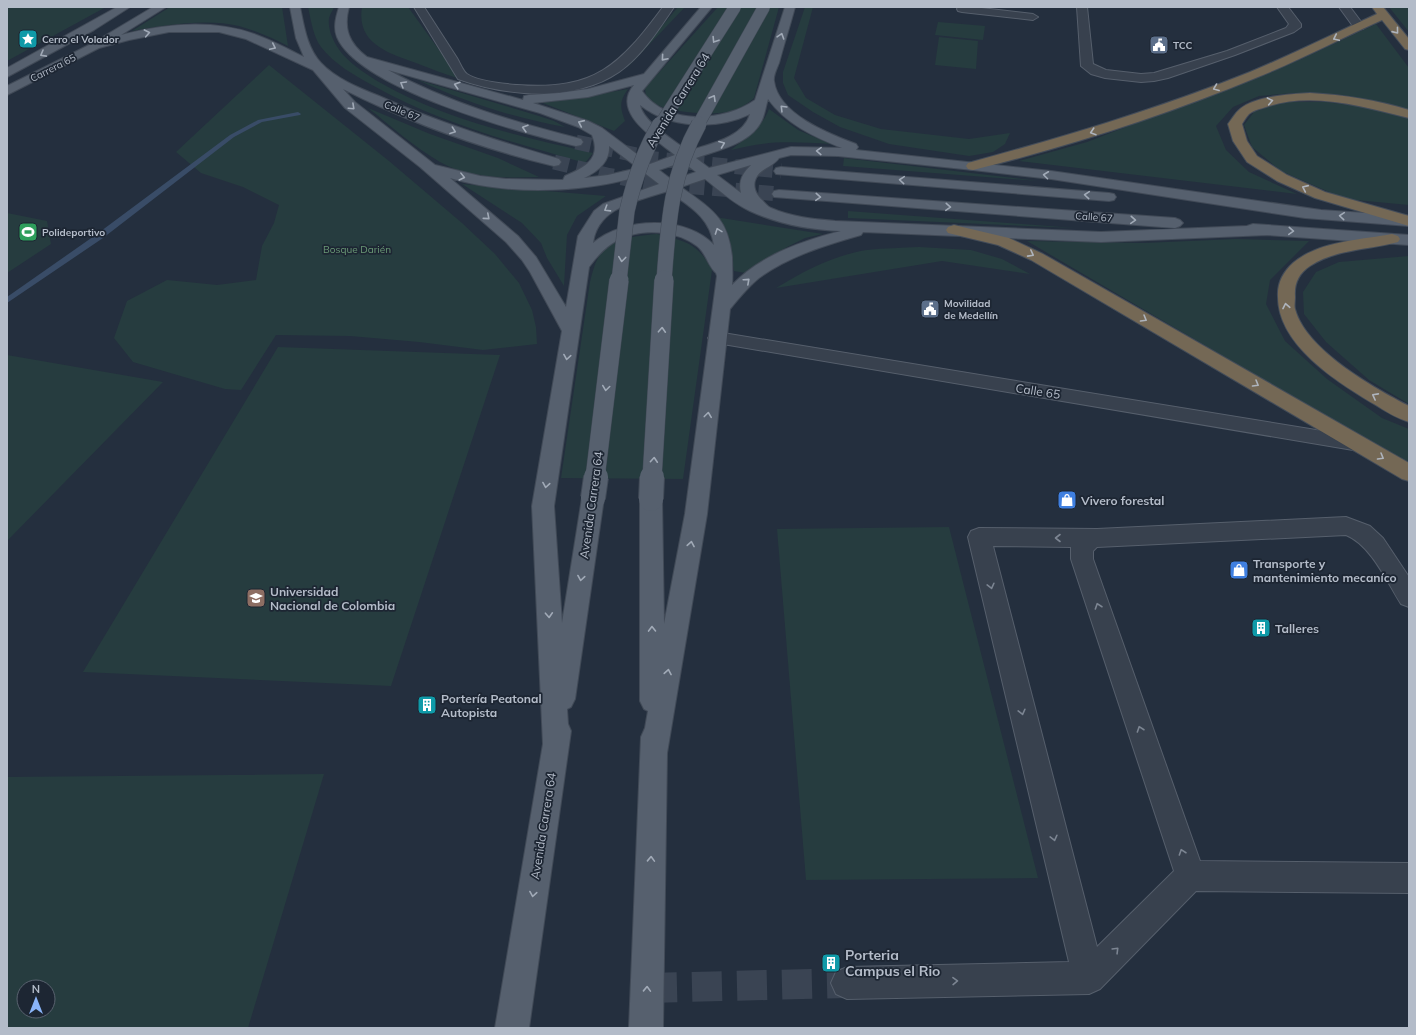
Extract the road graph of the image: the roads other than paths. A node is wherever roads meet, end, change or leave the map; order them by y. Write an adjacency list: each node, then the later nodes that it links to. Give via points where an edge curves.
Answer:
1 (125, 7): 22 (main road, Carrera 65, one-way to 22)
2 (161, 7): 18 (main road, Carrera 65)
3 (295, 7): 21 (main road, Calle 67, via 302,40)
4 (344, 7): 20 (main road, Calle 67, via 341,17 342,32 348,45)
5 (419, 7): 6 (street, via 462,76 494,86 520,90 564,88 599,79 627,59)
6 (669, 7)
7 (707, 7): 23 (main road, one-way to 23)
8 (735, 7): 61 (main road, Avenida Carrera 64, one-way to 61, bridge, via 659,126 636,178 627,211 593,498)
9 (764, 7): 62 (main road, one-way to 9, bridge, via 651,499 672,196 695,131)
10 (790, 7): 24 (main road, one-way to 10)
11 (1082, 7): 12 (street, via 1087,66 1105,74 1141,78 1164,75 1231,53 1295,27)
12 (1279, 7)
13 (1344, 7): 17 (street)
14 (962, 9): 16 (street)
15 (1380, 11): 17 (highway); 19 (highway, one-way to 19)
16 (1033, 16)
17 (1358, 27): 37 (highway, one-way to 37, via 1293,58 1110,127)
18 (95, 46): 21 (main road, one-way to 21, via 169,29 219,30 250,36); 25 (main road, Carrera 65)
19 (1409, 47)
20 (362, 59): 27 (main road, one-way to 20); 31 (main road, Calle 67, one-way to 20, via 443,102 414,90)
21 (317, 67): 35 (main road, Calle 67, one-way to 35, via 357,91 424,120 473,138); 36 (main road, one-way to 36, via 350,105)
22 (7, 73)
23 (647, 77): 26 (main road); 27 (main road, via 578,96)
24 (768, 78): 28 (main road); 34 (main road, one-way to 24, via 834,141 795,119 774,98)
25 (7, 91)
26 (636, 91): 28 (main road, via 640,99 659,113 691,119 730,118 744,113); 33 (main road, via 633,102 636,116)
27 (502, 99): 30 (main road, one-way to 27, via 565,116)
28 (760, 102): 33 (main road, one-way to 28, via 743,134 755,120)
29 (1409, 114): 46 (highway, one-way to 29, via 1320,195 1282,178 1252,159 1240,141 1235,124 1244,112 1265,102 1289,98 1362,102)
30 (597, 131): 38 (main road); 41 (main road, via 602,143 598,163 579,176)
31 (576, 142)
32 (791, 151): 34 (main road, one-way to 32, via 814,150); 40 (main road, via 755,158); 44 (main road, via 767,160 749,175 746,184 748,194)
33 (685, 156): 38 (main road); 40 (main road)
34 (879, 156): 37 (main road)
35 (554, 162)
36 (425, 164): 41 (main road, one-way to 41, via 444,172 483,182); 54 (main road, one-way to 54, via 512,239 528,257)
37 (973, 166): 45 (main road, one-way to 37)
38 (648, 169): 41 (main road, via 609,179); 42 (main road)
39 (781, 171): 45 (main road, Calle 67, one-way to 39)
40 (706, 173): 42 (main road); 44 (main road, via 741,200)
41 (547, 184)
42 (670, 185): 51 (main road, one-way to 51, via 608,207 598,214 586,236); 52 (main road, one-way to 42, via 720,236 714,221)
43 (779, 194): 49 (main road, Calle 67, one-way to 49)
44 (769, 214): 47 (main road, via 813,224)
45 (1320, 214): 46 (main road, Calle 67, one-way to 45)
46 (1409, 221)
47 (876, 227): 48 (main road); 53 (main road, one-way to 47, via 745,281 772,263 819,243)
48 (954, 230): 49 (main road, via 1107,237); 57 (highway, one-way to 57, via 1003,241 1031,254)
49 (1267, 230): 50 (main road, Calle 67, one-way to 50)
50 (1401, 239): 56 (highway, one-way to 50, via 1368,392 1330,366 1293,325 1286,308 1285,294 1287,281 1307,260 1345,247)
51 (579, 270): 52 (main road, via 599,245 613,236 636,229 661,228 682,232 702,241 715,255); 54 (main road)
52 (724, 276): 53 (main road)
53 (720, 309): 55 (main road)
54 (571, 331): 61 (main road, one-way to 61, via 543,506)
55 (717, 338): 57 (street, Calle 65); 62 (main road, one-way to 55, via 696,514)
56 (1409, 415)
57 (1360, 444): 58 (highway, one-way to 58)
58 (1409, 473)
59 (1097, 538): 60 (street, via 1346,526 1369,537); 63 (street, one-way to 59, via 1082,559 1081,549 1087,541); 65 (street, one-way to 65, via 979,537)
60 (1409, 597)
61 (556, 744): 67 (main road, Avenida Carrera 64, one-way to 67)
62 (654, 752): 68 (main road, one-way to 62)
63 (1190, 876): 64 (street); 65 (street, one-way to 63)
64 (1409, 878)
65 (1089, 978): 66 (street, one-way to 65)
66 (846, 983)
67 (512, 1028)
68 (646, 1028)

